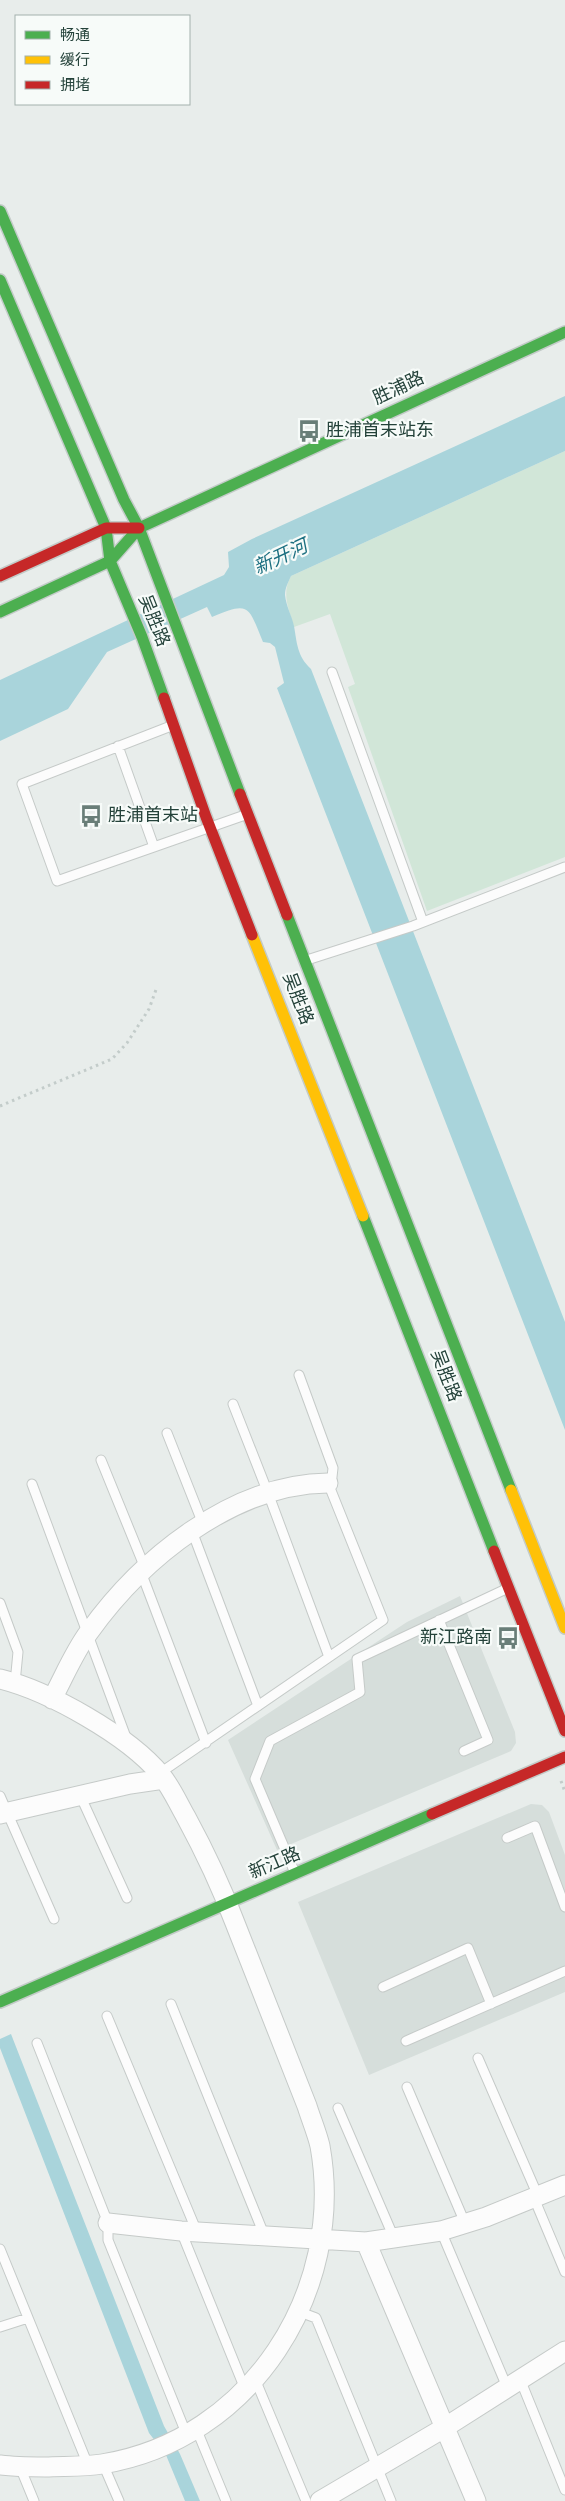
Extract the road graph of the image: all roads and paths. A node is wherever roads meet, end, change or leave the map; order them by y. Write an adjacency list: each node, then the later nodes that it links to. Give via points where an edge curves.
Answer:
1 (0, 211): 5 (main road, 吴胜路)
2 (0, 280): 4 (main road, 吴胜路)
3 (565, 332): 5 (main road, 胜浦路)
4 (106, 528): 5 (main road, 胜浦路); 6 (main road, 吴胜路); 7 (main road, 胜浦路)
5 (139, 528): 6 (main road, 胜浦路); 12 (main road, 吴胜路)
6 (110, 561): 8 (main road, 胜浦路); 10 (main road, 吴胜路)
7 (0, 576)
8 (0, 612)
9 (332, 672): 16 (lane)
10 (174, 725): 11 (lane); 13 (main road, 吴胜路)
11 (118, 746): 14 (lane); 14 (lane, via 22,784 57,881)
12 (248, 814): 13 (lane); 17 (main road, 吴胜路)
13 (210, 827): 14 (lane); 29 (main road, 吴胜路)
14 (154, 847)
15 (565, 866): 16 (lane)
16 (423, 922): 17 (lane)
17 (306, 961): 32 (main road, 吴胜路)
18 (157, 987): 19 (path, via 149,1009 127,1044 112,1059)
19 (0, 1106)
20 (299, 1375): 24 (lane, via 333,1468)
21 (232, 1404): 26 (lane)
22 (167, 1433): 27 (lane)
23 (101, 1460): 28 (lane)
24 (328, 1483): 26 (street, via 306,1483); 34 (lane, via 382,1620)
25 (32, 1484): 33 (lane)
26 (268, 1493): 27 (street, via 227,1510); 34 (lane)
27 (197, 1528): 28 (street); 39 (lane)
28 (143, 1570): 33 (street); 41 (lane)
29 (509, 1588): 31 (lane); 38 (main road, 吴胜路)
30 (0, 1603): 35 (lane, via 18,1652)
31 (439, 1620): 43 (lane, via 488,1740); 49 (lane, via 357,1659 360,1692 270,1741 255,1779)
32 (565, 1628)
33 (88, 1633): 37 (street); 42 (lane)
34 (329, 1657): 39 (lane)
35 (7, 1681): 37 (street)
36 (565, 1693): 38 (main road)
37 (52, 1699): 42 (street)
38 (552, 1699): 40 (main road, 吴胜路)
39 (258, 1706): 41 (lane)
40 (565, 1731)
41 (206, 1743): 45 (lane)
42 (128, 1745): 45 (street)
43 (464, 1751)
44 (565, 1757): 49 (main road, 新江路)
45 (162, 1776): 46 (street); 51 (street, via 211,1863)
46 (80, 1794): 47 (street); 50 (lane)
47 (2, 1807): 53 (lane)
48 (507, 1838): 52 (lane, via 535,1826)
49 (295, 1874): 51 (main road, 新江路)
50 (126, 1898)
51 (228, 1903): 56 (main road, 新江路); 73 (street, via 320,2145 323,2220)
52 (565, 1907)
53 (54, 1919)
54 (565, 1970): 58 (lane)
55 (384, 1987): 58 (lane, via 468,1948)
56 (0, 2002)
57 (171, 2004): 71 (lane)
58 (491, 2004): 60 (lane)
59 (107, 2016): 70 (lane)
60 (406, 2041)
61 (37, 2043): 67 (lane)
62 (478, 2058): 66 (lane)
63 (407, 2087): 68 (lane)
64 (338, 2108): 72 (lane)
65 (565, 2185): 66 (street)
66 (536, 2197): 68 (street); 76 (lane)
67 (108, 2224): 70 (street); 84 (lane, via 108,2240)
68 (466, 2224): 69 (street)
69 (441, 2231): 72 (street); 81 (lane)
70 (189, 2232): 71 (street); 82 (lane)
71 (265, 2237): 73 (street)
72 (394, 2238): 74 (street)
73 (320, 2241): 74 (street); 77 (street, via 316,2266)
74 (366, 2242): 83 (street)
75 (0, 2249): 78 (lane)
76 (565, 2272)
77 (300, 2312): 82 (street, via 263,2371); 87 (lane, via 316,2318)
78 (28, 2318): 79 (lane); 86 (lane)
79 (0, 2326)
80 (565, 2352): 81 (street)
81 (513, 2383): 83 (street); 88 (lane)
82 (250, 2384): 84 (street, via 237,2398); 92 (lane)
83 (444, 2428): 87 (street); 95 (street)
84 (187, 2432): 86 (street, via 156,2448); 91 (lane)
85 (6, 2464): 86 (street); 89 (lane)
86 (96, 2464): 90 (lane)
87 (378, 2468): 93 (street); 94 (lane)
88 (565, 2490)
89 (34, 2501)
90 (118, 2501)
91 (226, 2501)
92 (306, 2501)
93 (320, 2501)
94 (391, 2501)
95 (476, 2501)

